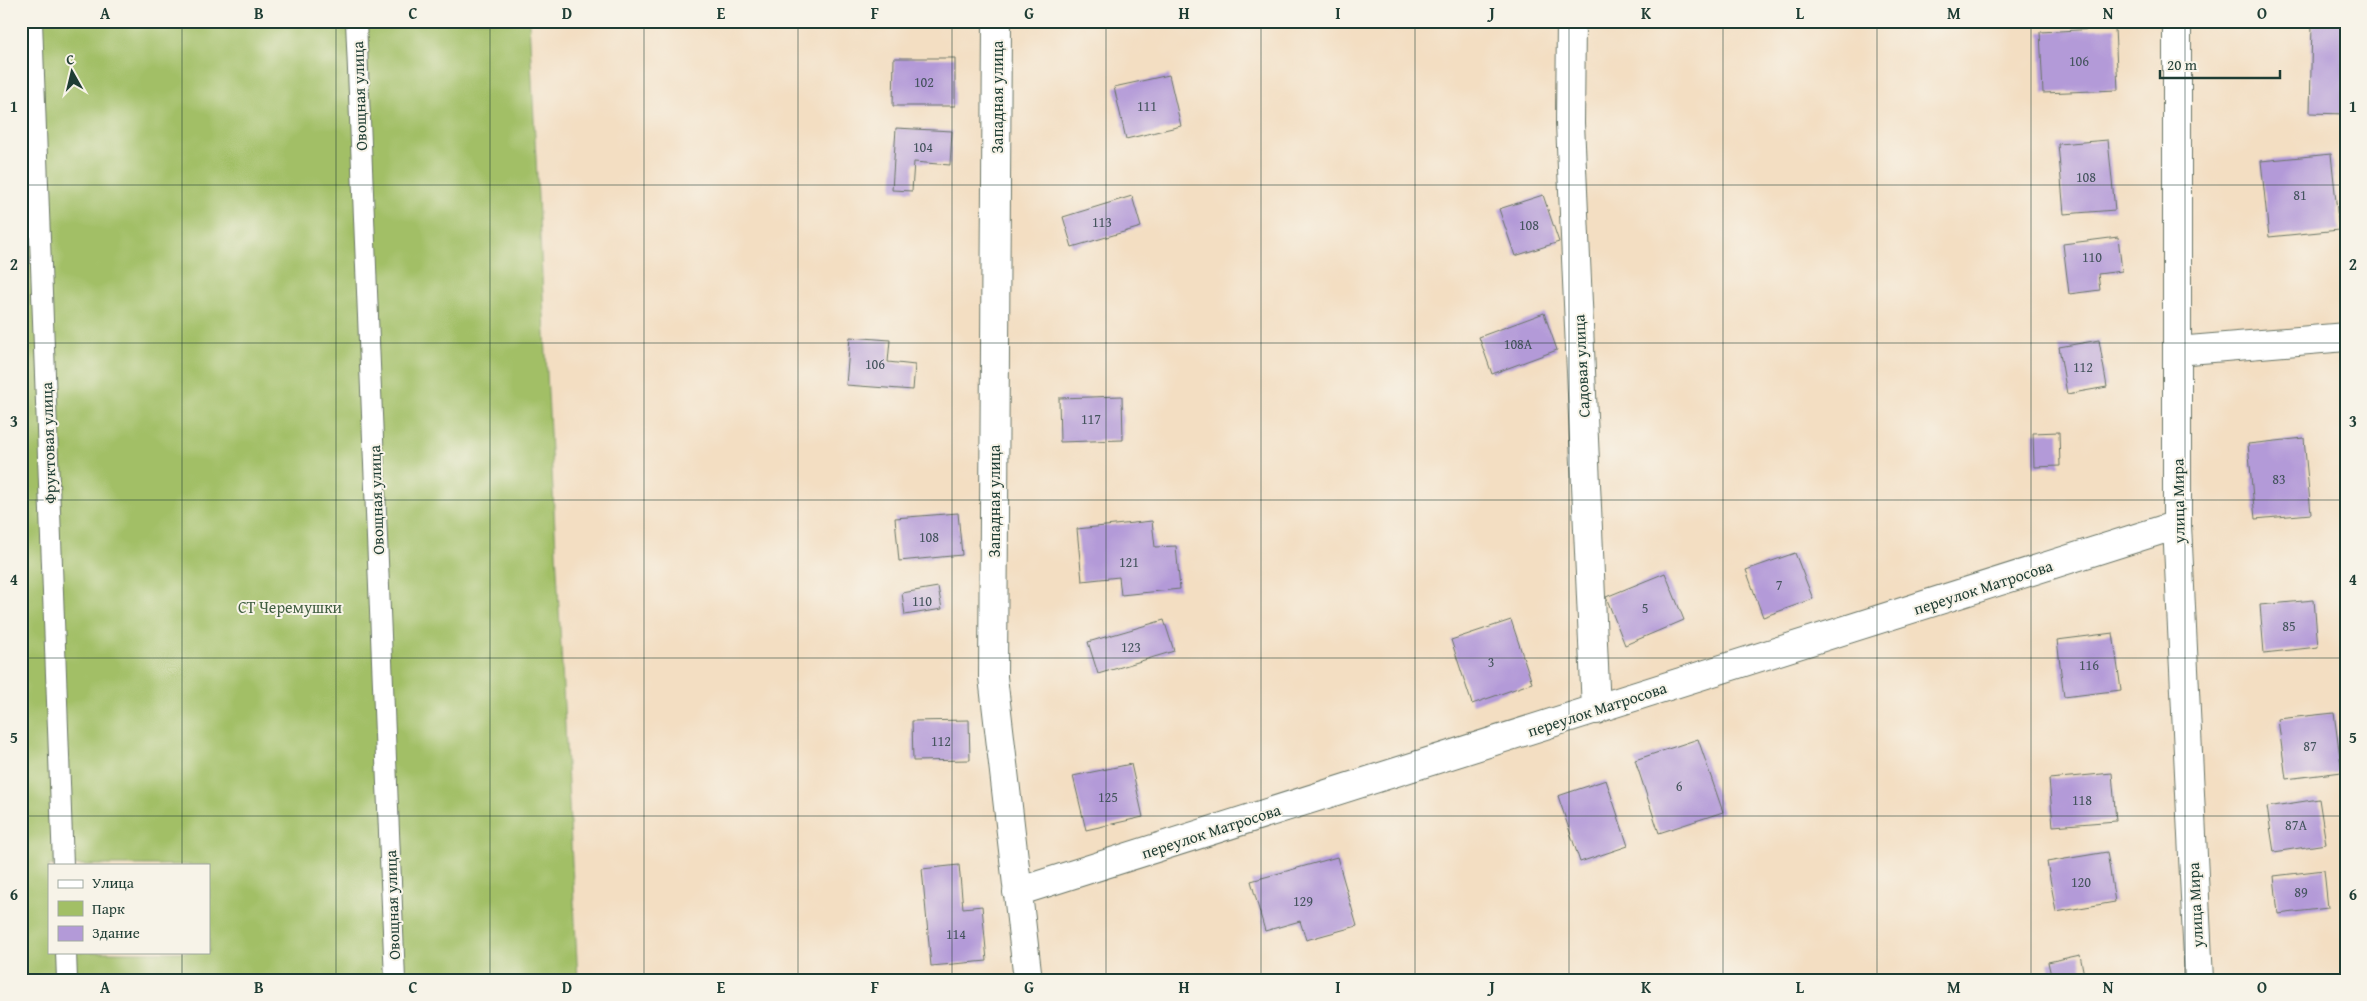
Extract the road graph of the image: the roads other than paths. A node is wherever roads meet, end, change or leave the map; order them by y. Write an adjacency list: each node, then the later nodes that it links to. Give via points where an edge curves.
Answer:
1 (32, 21): 10 (lane, Фруктовая улица)
2 (356, 21): 14 (lane, Овощная улица)
3 (997, 21): 11 (street, Западная улица, via 993,678)
4 (1571, 21): 9 (street, Садовая улица, via 1570,123)
5 (2177, 21): 7 (street, улица Мира)
6 (2346, 337): 7 (street)
7 (2177, 351): 8 (street, улица Мира)
8 (2178, 525): 9 (street, переулок Матросова); 16 (street, улица Мира)
9 (1596, 710): 11 (street, переулок Матросова)
10 (63, 864)
11 (1017, 892): 15 (street, Западная улица)
12 (66, 954): 13 (lane)
13 (68, 980)
14 (395, 980)
15 (1028, 980)
16 (2199, 980)

